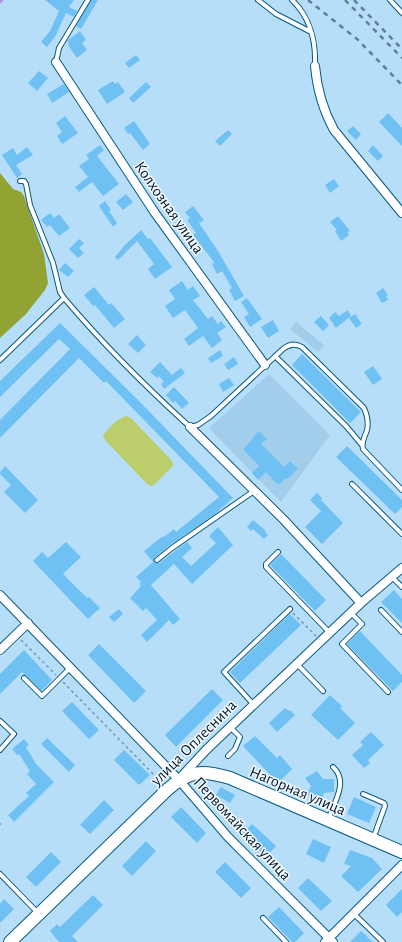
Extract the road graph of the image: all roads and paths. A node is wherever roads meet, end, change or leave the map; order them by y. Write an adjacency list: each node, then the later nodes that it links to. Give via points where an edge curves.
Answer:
1 (88, 0): 7 (lane, via 59,48)
2 (258, 0): 6 (lane, via 276,14)
3 (292, 0): 6 (lane, via 302,12)
4 (390, 0): 5 (lane)
5 (402, 13)
6 (311, 32): 8 (lane)
7 (56, 62): 14 (street, Колхозная улица, via 155,213)
8 (315, 66): 10 (street, via 324,111 331,125)
9 (20, 181): 11 (lane, via 26,184 30,205)
10 (402, 213)
11 (64, 298): 13 (lane); 15 (lane, via 155,395)
12 (275, 356): 14 (lane); 16 (lane); 16 (lane, via 290,345 302,347 361,404 368,418)
13 (0, 360)
14 (265, 365): 15 (lane, via 211,416)
15 (190, 427): 19 (street)
16 (362, 445): 18 (lane, via 366,453)
17 (352, 484): 20 (lane)
18 (402, 490)
19 (254, 491): 22 (lane); 27 (street)
20 (402, 534)
21 (278, 552): 33 (lane, via 266,567)
22 (157, 560)
23 (402, 568): 24 (street, улица Оплеснина)
24 (392, 577): 25 (lane); 27 (street, улица Оплеснина)
25 (402, 587)
26 (0, 595): 31 (street, Первомайская улица)
27 (362, 604): 30 (street, улица Оплеснина)
28 (290, 609): 35 (path); 43 (lane, via 224,672)
29 (381, 610): 32 (lane)
30 (351, 613): 33 (street, улица Оплеснина); 42 (lane, via 362,624 342,644)
31 (28, 623): 34 (street); 38 (street, Первомайская улица)
32 (402, 632)
33 (330, 633): 35 (street, улица Оплеснина)
34 (16, 635): 36 (street); 40 (path)
35 (321, 642): 37 (street, улица Оплеснина)
36 (0, 650)
37 (297, 664): 41 (lane); 43 (street, улица Оплеснина)
38 (70, 668): 40 (lane); 49 (street, Первомайская улица)
39 (24, 678): 40 (lane, via 42,696)
40 (59, 679): 50 (path)
41 (323, 691)
42 (388, 692)
43 (254, 705): 45 (street, улица Оплеснина)
44 (0, 721): 46 (lane, via 14,734)
45 (230, 727): 47 (lane, via 240,737 236,749); 49 (street, улица Оплеснина)
46 (0, 750)
47 (228, 756)
48 (333, 767): 52 (lane, via 338,772 341,785)
49 (179, 780): 50 (main road, улица Оплеснина); 52 (main road, Нагорная улица, via 195,773 214,773); 60 (street, Первомайская улица, via 228,837)
50 (168, 789): 57 (main road, улица Оплеснина)
51 (363, 794): 53 (lane, via 384,803 385,806)
52 (328, 820): 53 (main road, Нагорная улица)
53 (373, 839): 54 (main road, Нагорная улица)
54 (402, 852)
55 (402, 865): 58 (street)
56 (0, 874): 57 (lane)
57 (39, 914): 61 (main road, улица Оплеснина)
58 (354, 914): 60 (street); 63 (lane)
59 (263, 918): 62 (lane)
60 (329, 941)
61 (10, 942)
62 (286, 942)
63 (383, 942)

